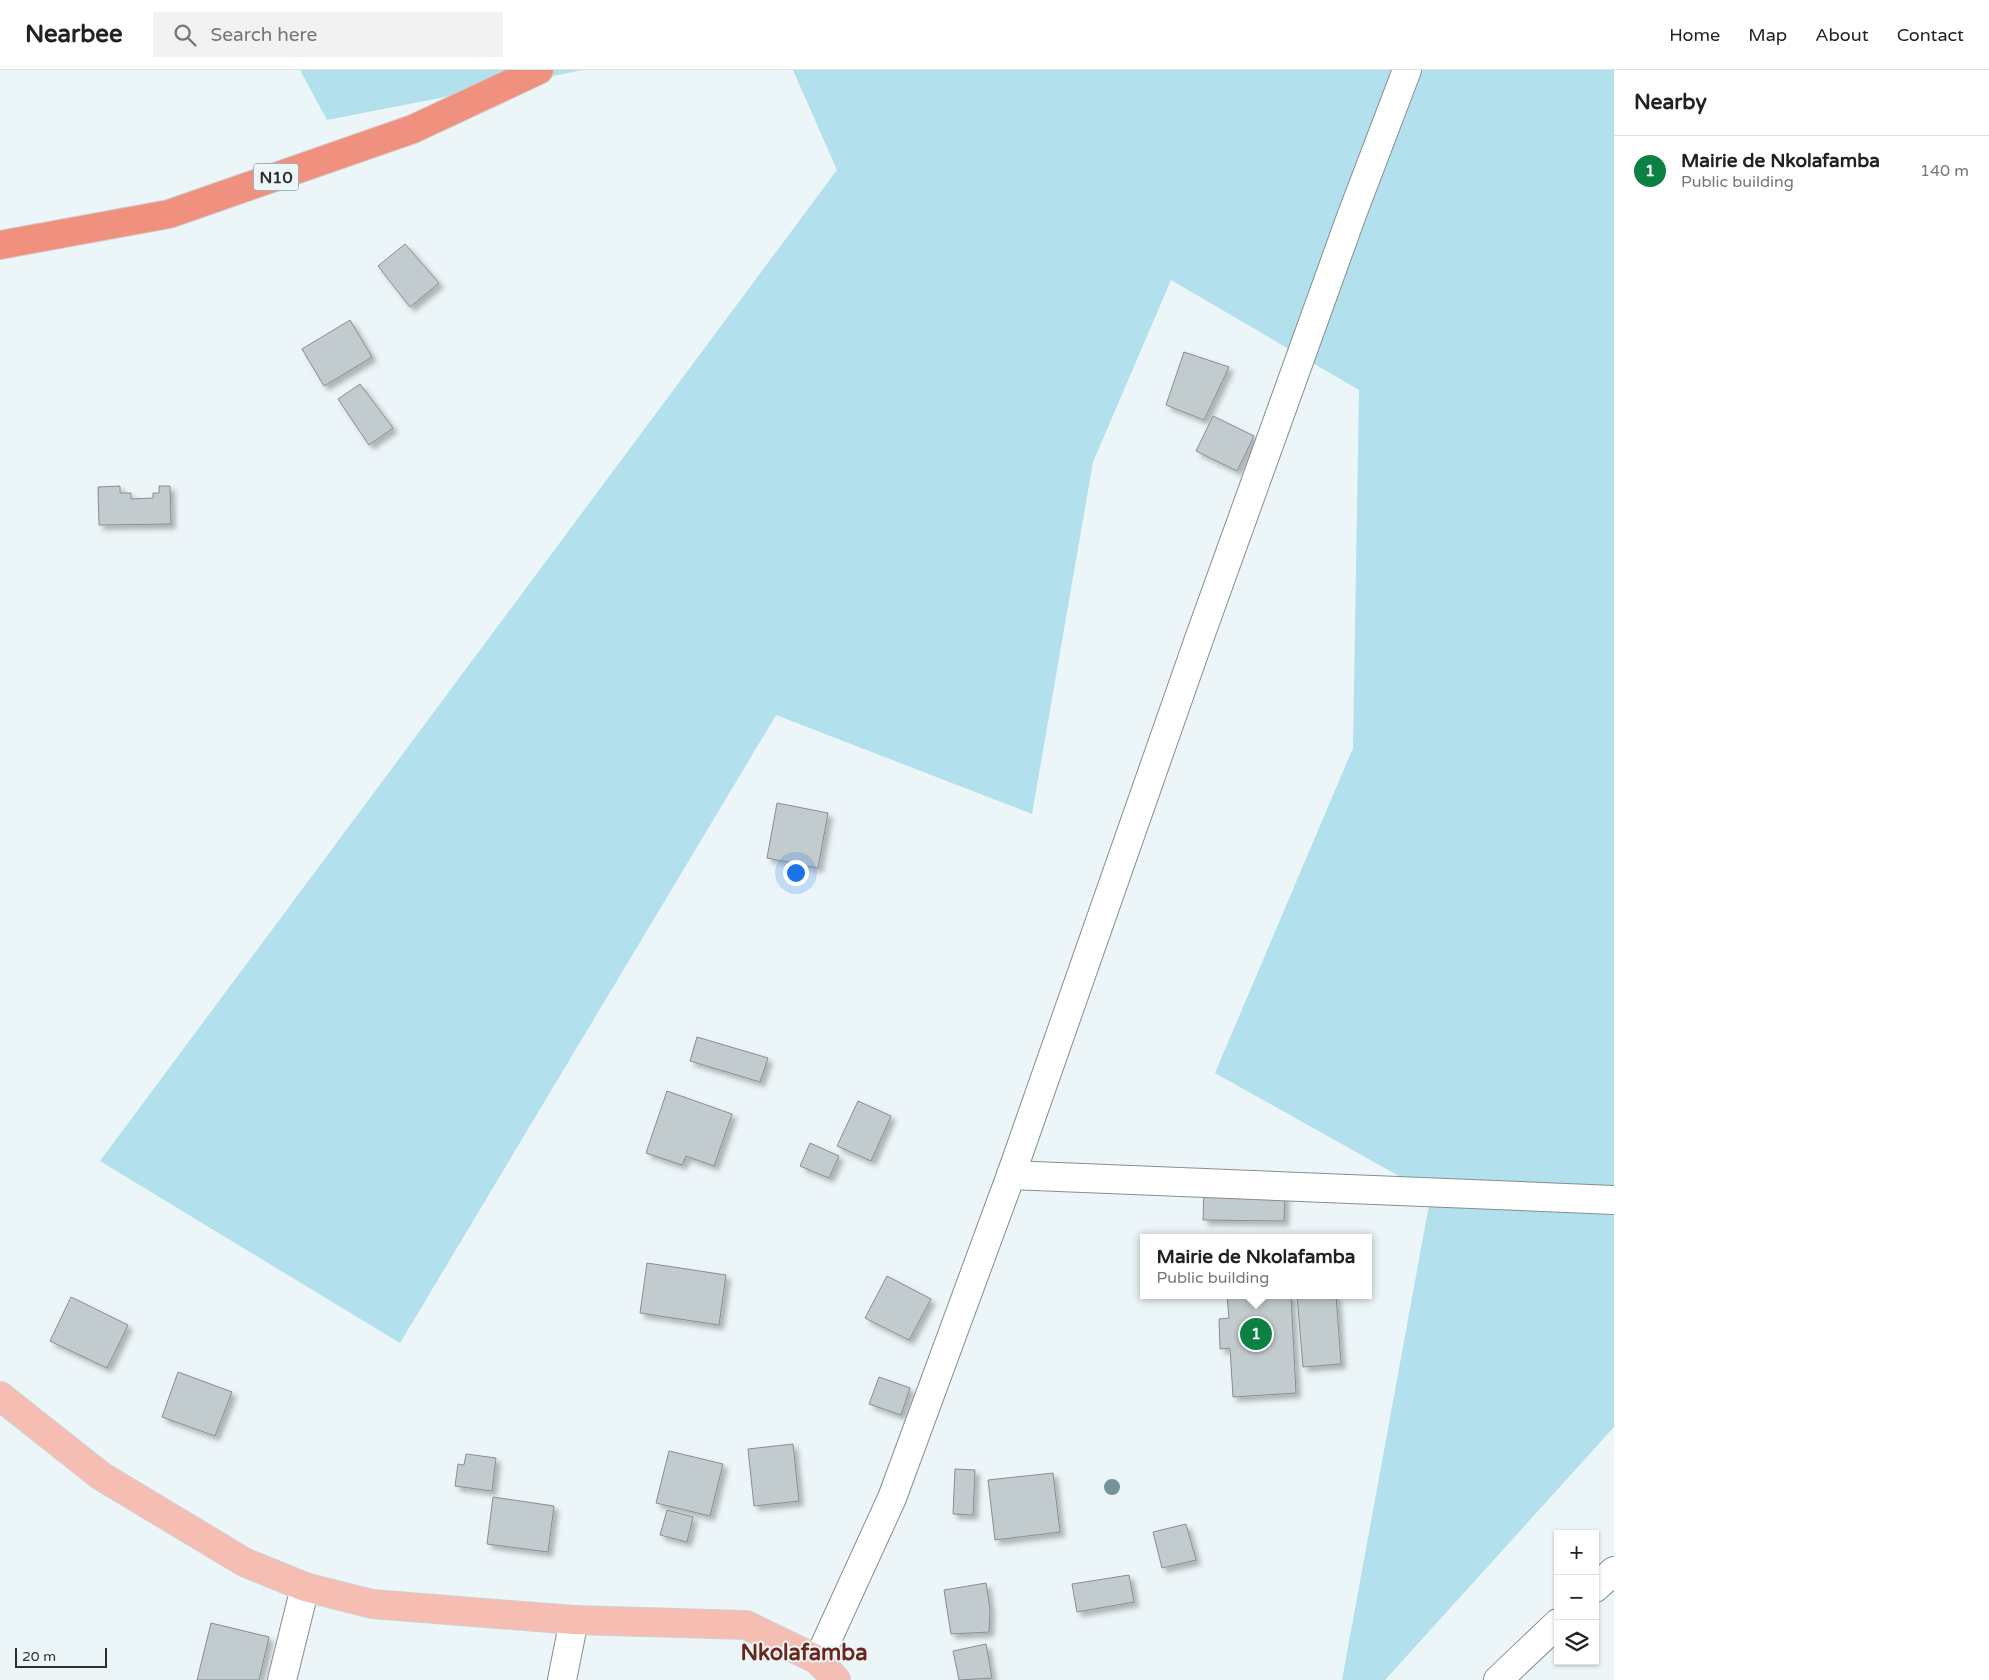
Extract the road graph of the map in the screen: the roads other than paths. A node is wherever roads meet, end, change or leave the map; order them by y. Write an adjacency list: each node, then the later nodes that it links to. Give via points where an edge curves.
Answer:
1 (539, 70): 3 (highway, N10, via 413,129 169,214)
2 (1407, 70): 4 (street, via 1199,639)
3 (0, 246)
4 (1011, 1175): 5 (street); 12 (street, via 892,1498)
5 (1614, 1200)
6 (0, 1396): 9 (main road, via 100,1476 244,1562)
7 (1614, 1571): 8 (street)
8 (1599, 1584)
9 (305, 1587): 10 (main road, via 372,1604); 13 (street)
10 (574, 1620): 12 (main road, via 746,1626); 14 (street)
11 (1554, 1628): 16 (street)
12 (818, 1660): 15 (main road)
13 (282, 1680)
14 (562, 1680)
15 (836, 1680)
16 (1498, 1680)

